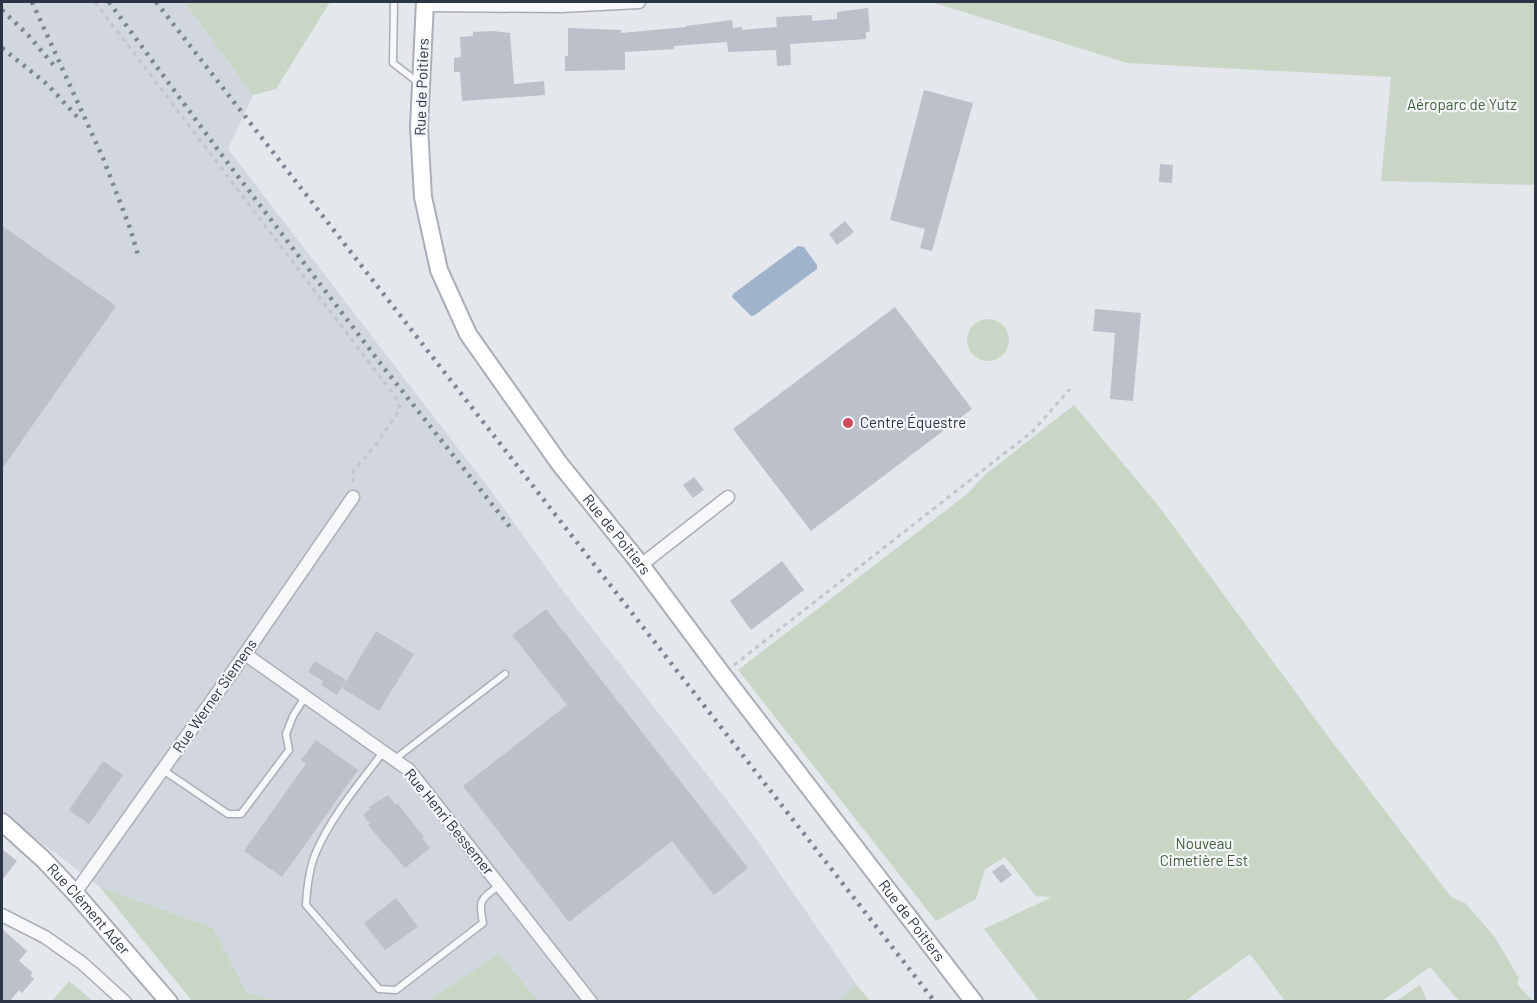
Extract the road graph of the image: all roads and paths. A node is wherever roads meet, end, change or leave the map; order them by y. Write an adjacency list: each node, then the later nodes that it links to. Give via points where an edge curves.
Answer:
1 (95, 2): 7 (path, via 397,399 400,409 353,472)
2 (394, 2): 5 (lane, via 393,63)
3 (639, 2): 4 (street, via 561,6)
4 (425, 3): 5 (street, Rue de Poitiers)
5 (421, 85): 9 (street, Rue de Poitiers, via 423,197 439,270 468,334 559,463)
6 (1070, 388): 12 (path, via 1033,431)
7 (353, 497): 10 (street, Rue Werner Siemens)
8 (728, 497): 9 (street)
9 (641, 565): 12 (street, Rue de Poitiers)
10 (245, 654): 13 (street, Rue Henri Bessemer); 16 (street, Rue Werner Siemens)
11 (505, 674): 15 (lane)
12 (722, 674): 24 (street, Rue de Poitiers)
13 (305, 696): 14 (street, Rue Henri Bessemer); 16 (lane, via 286,734 289,750 242,814 228,814)
14 (383, 751): 15 (street, Rue Henri Bessemer); 18 (lane, via 317,850 308,879 306,905 379,989 396,990 483,923 482,898)
15 (395, 759): 18 (street, Rue Henri Bessemer, via 409,770)
16 (163, 770): 19 (street, Rue Werner Siemens)
17 (2, 822): 19 (street, Rue Clément Ader)
18 (500, 885): 23 (street, Rue Henri Bessemer)
19 (75, 893): 22 (street, Rue Clément Ader)
20 (2, 915): 21 (street, via 45,937 82,963)
21 (125, 1002)
22 (168, 1002)
23 (591, 1002)
24 (974, 1002)

